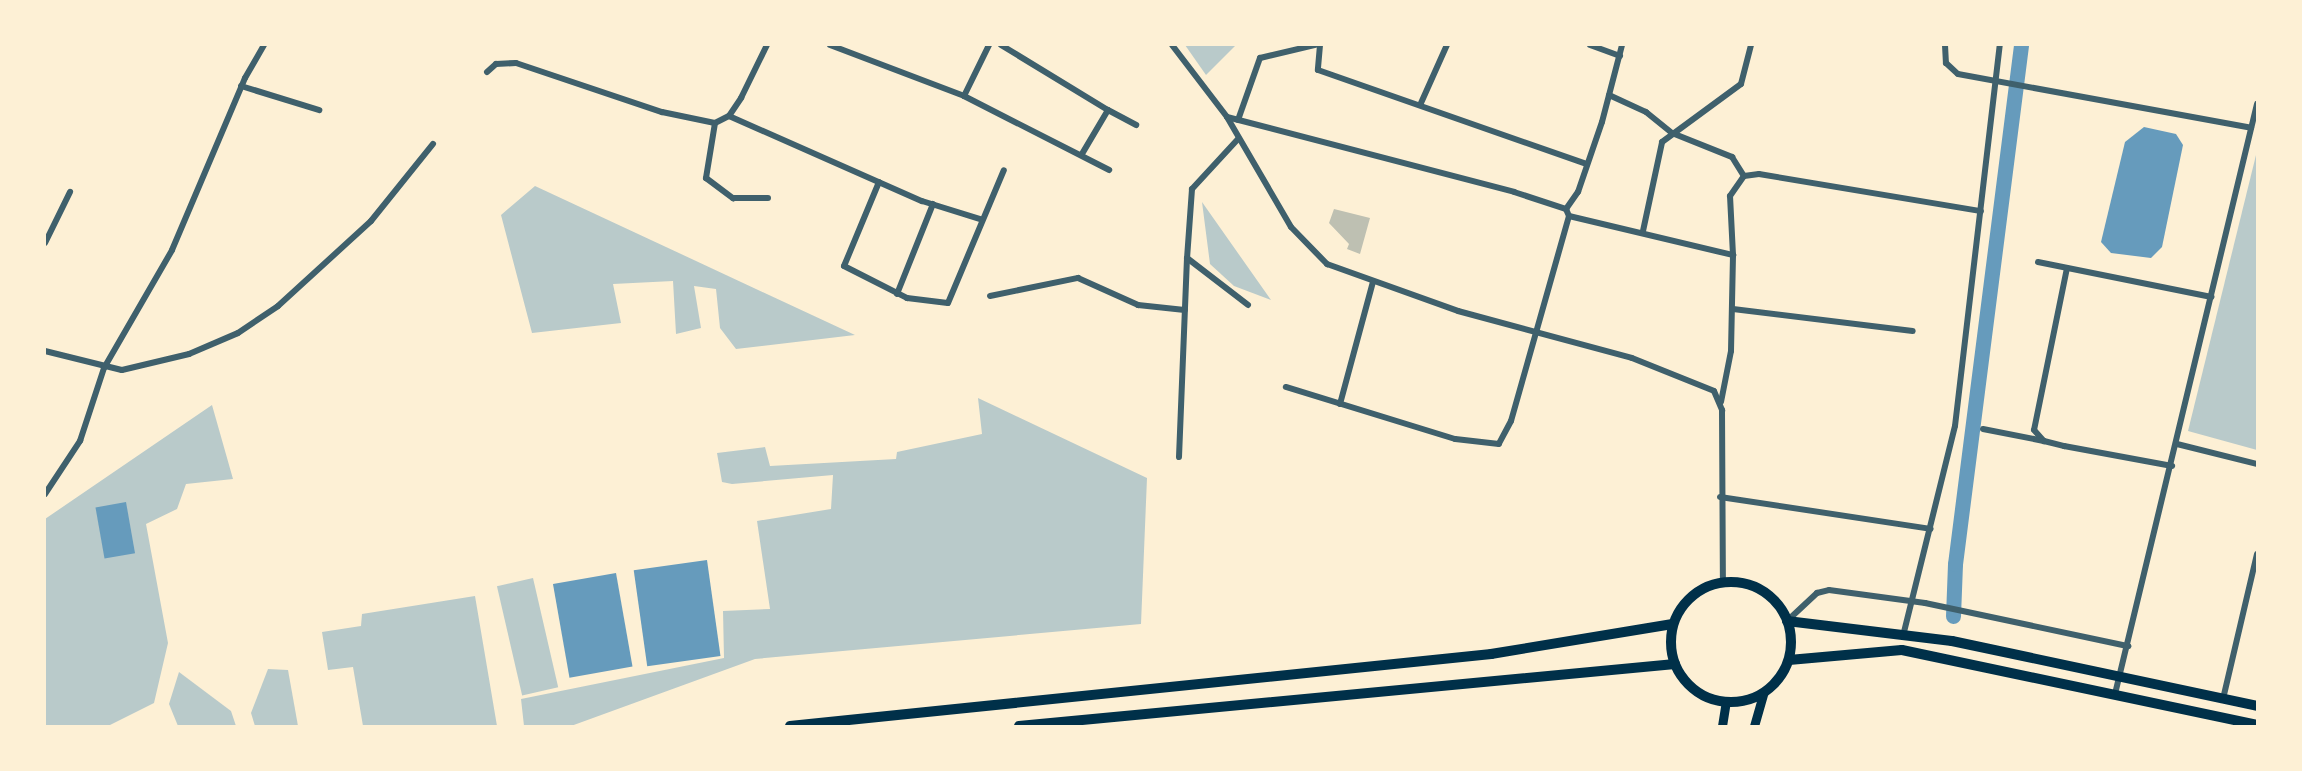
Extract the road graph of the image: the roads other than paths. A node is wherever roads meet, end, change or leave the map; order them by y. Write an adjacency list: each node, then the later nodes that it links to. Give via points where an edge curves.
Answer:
1 (264, 45): 18 (street)
2 (767, 45): 25 (street)
3 (830, 45): 20 (street)
4 (989, 45): 20 (street)
5 (1001, 45): 24 (street)
6 (1172, 45): 26 (street)
7 (1315, 45): 27 (street, via 1260,58)
8 (1320, 45): 21 (street, via 1317,70)
9 (1447, 45): 21 (street)
10 (1590, 45): 15 (street)
11 (1622, 45): 15 (street)
12 (1751, 45): 31 (street, via 1741,84)
13 (1944, 45): 17 (street, via 1951,71)
14 (2000, 45): 17 (street)
15 (1620, 56): 19 (street)
16 (487, 72): 28 (street, via 496,64 516,63 662,112)
17 (1995, 83): 30 (street); 43 (street)
18 (241, 86): 23 (street); 62 (street, via 172,250)
19 (1609, 95): 31 (street, via 1647,112); 35 (street)
20 (964, 96): 34 (street)
21 (1421, 103): 35 (street)
22 (2257, 104): 30 (street)
23 (319, 110)
24 (1107, 110): 29 (street); 34 (street)
25 (729, 116): 28 (street); 39 (street)
26 (1227, 117): 27 (street); 32 (street)
27 (1238, 120): 44 (street)
28 (715, 123): 41 (street, via 706,178 733,198)
29 (1136, 125)
30 (2251, 128): 55 (street)
31 (1672, 133): 38 (street, via 1732,157); 46 (street, via 1660,148)
32 (1238, 140): 49 (street, via 1192,189); 52 (street, via 1309,250 1327,264)
33 (433, 144): 62 (street, via 371,221 264,316 189,354 142,368)
34 (1082, 154): 37 (street)
35 (1587, 164): 44 (street)
36 (1004, 170): 45 (street)
37 (1109, 170)
38 (1744, 176): 43 (street, via 1759,174); 48 (street, via 1730,196)
39 (879, 182): 42 (street); 53 (street, via 844,266)
40 (70, 192): 47 (street)
41 (768, 198)
42 (933, 204): 45 (street); 53 (street)
43 (1981, 211): 74 (street, via 1955,426)
44 (1567, 212): 46 (street); 60 (street)
45 (981, 219): 53 (street, via 948,303)
46 (1643, 231): 48 (street)
47 (45, 243)
48 (1733, 255): 57 (street)
49 (1187, 258): 56 (street); 58 (street)
50 (2038, 262): 51 (street)
51 (2067, 268): 55 (street); 67 (street, via 2034,416 2034,430)
52 (1373, 282): 60 (street); 65 (street)
53 (897, 294)
54 (990, 296): 58 (street, via 1078,278 1138,305)
55 (2212, 297): 68 (street)
56 (1248, 305)
57 (1733, 309): 59 (street); 64 (street)
58 (1185, 310): 69 (street)
59 (1914, 331)
60 (1532, 332): 64 (street, via 1661,368 1708,386); 65 (street, via 1511,422 1499,444 1480,446)
61 (45, 351): 62 (street)
62 (104, 368): 72 (street, via 80,441)
63 (1286, 387): 65 (street)
64 (1721, 402): 73 (street)
65 (1340, 404)
66 (1983, 429): 67 (street)
67 (2044, 441): 71 (street)
68 (2177, 444): 70 (street); 71 (street)
69 (1179, 457)
70 (2257, 464)
71 (2172, 466): 81 (street)
72 (45, 494)
73 (1720, 497): 74 (street); 76 (street)
74 (1931, 529): 77 (street)
75 (2257, 554): 87 (street)
76 (1723, 583): 78 (highway, via 1762,590); 79 (highway, via 1698,592)
77 (1914, 601): 78 (street, via 1830,590 1817,593); 80 (street); 81 (street)
78 (1787, 621): 80 (highway); 82 (highway)
79 (1673, 624): 83 (highway); 92 (highway, via 1491,654)
80 (1904, 632): 84 (highway)
81 (2128, 646): 84 (street)
82 (1789, 660): 85 (highway); 86 (highway, via 1902,650)
83 (1675, 664): 88 (highway, via 1700,694); 90 (highway)
84 (2120, 677): 86 (street); 87 (highway)
85 (1764, 692): 88 (highway); 95 (main road)
86 (2115, 694): 91 (highway)
87 (2223, 699): 89 (highway)
88 (1726, 702): 94 (main road)
89 (2257, 706)
90 (1114, 721): 93 (highway)
91 (2257, 725)
92 (790, 726)
93 (1018, 726)
94 (1722, 726)
95 (1754, 726)

